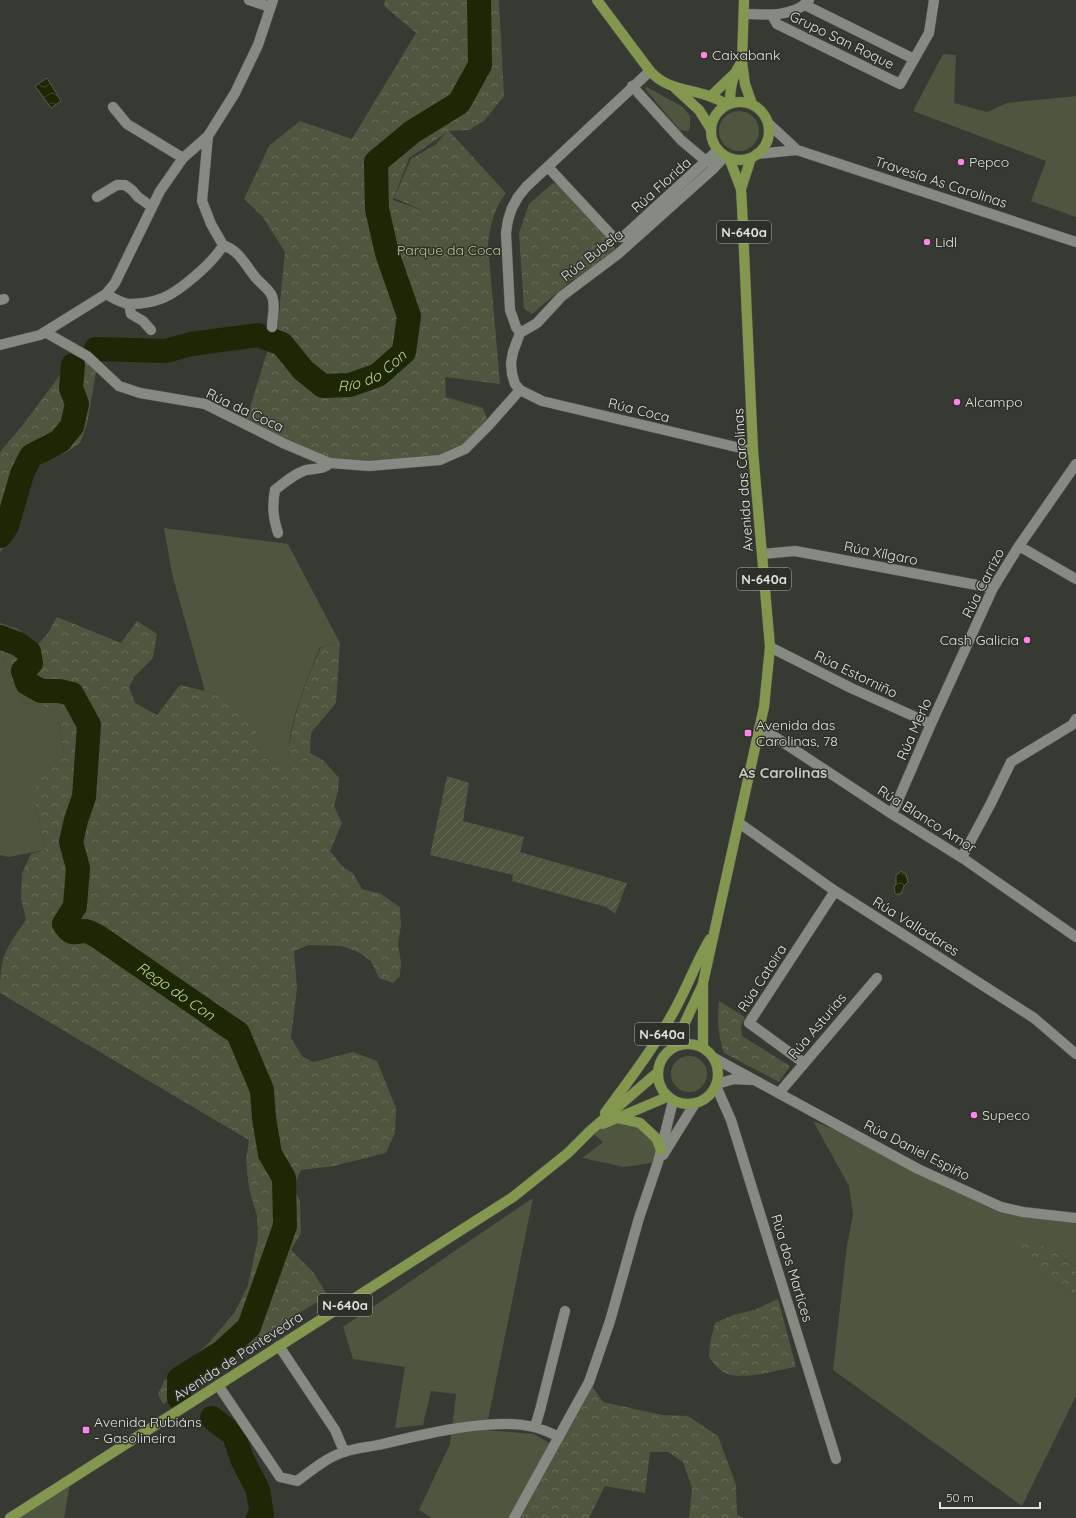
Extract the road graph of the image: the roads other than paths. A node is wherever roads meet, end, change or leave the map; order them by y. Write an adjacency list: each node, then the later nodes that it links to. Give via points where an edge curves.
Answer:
1 (249, 0): 6 (street)
2 (597, 0): 11 (main road)
3 (744, 0): 7 (main road)
4 (934, 0): 9 (street, Grupo San Roque, via 929,33)
5 (807, 2): 8 (street, Grupo San Roque, via 799,9); 9 (street, Grupo San Roque)
6 (271, 4): 21 (street, via 258,45 238,86)
7 (744, 14): 8 (street, Grupo San Roque); 10 (main road)
8 (772, 15): 9 (street, Grupo San Roque, via 777,24 900,84)
9 (914, 59)
10 (742, 62): 12 (main road); 17 (main road, via 745,84)
11 (650, 71): 13 (street); 14 (main road)
12 (735, 73): 15 (main road); 16 (main road)
13 (632, 86): 26 (street, Rúa Florida, via 680,140); 27 (street)
14 (673, 87): 15 (main road); 20 (main road, via 695,106)
15 (710, 96): 16 (main road)
16 (728, 103): 17 (main road); 20 (main road, via 715,114)
17 (752, 104): 19 (main road, via 759,108)
18 (113, 107): 25 (street, via 127,124)
19 (769, 124): 22 (street); 24 (main road, N-640a, via 767,142)
20 (711, 129): 23 (main road, N-640a, via 712,139)
21 (208, 136): 25 (street); 32 (street, via 202,201)
22 (797, 150): 24 (street); 31 (street, Travesía As Carolinas)
23 (724, 155): 24 (main road, via 744,160); 26 (street, Rúa Florida); 28 (main road, N-640a); 38 (street, Rúa Bubela, via 707,174 618,254 562,296 537,323)
24 (754, 156): 28 (main road, N-640a)
25 (183, 158): 30 (street)
26 (707, 162): 27 (street, Rúa Florida, via 623,238 613,237)
27 (548, 167): 38 (street, via 518,197 508,220 508,300 512,318)
28 (741, 189): 41 (main road, Avenida das Carolinas / N-640a)
29 (97, 198): 30 (street, via 117,185 125,185)
30 (152, 207): 33 (street, via 115,284)
31 (1076, 242)
32 (223, 245): 34 (street, via 219,253 191,279 163,298); 35 (street, via 240,256 272,295)
33 (106, 294): 34 (street); 37 (street)
34 (128, 304): 36 (street, via 131,314 143,321)
35 (272, 327)
36 (151, 330)
37 (45, 332): 39 (street); 42 (street, Rúa da Coca, via 87,356 118,386 140,393 205,404 285,444)
38 (520, 333): 40 (street, via 511,362 515,384)
39 (0, 346)
40 (520, 390): 41 (street, Rúa Coca, via 542,401); 42 (street, Rúa da Coca, via 465,449 440,460 369,466)
41 (754, 451): 46 (main road, Avenida das Carolinas / N-640a)
42 (330, 463): 44 (street, Rúa da Coca, via 290,478 275,490 273,504)
43 (1076, 464): 45 (street, Rúa Carrizo)
44 (278, 533)
45 (1019, 546): 47 (street, Rúa Carrizo); 48 (street, Rúa Carrizo)
46 (762, 554): 48 (street, Rúa Xílgaro, via 795,551); 49 (main road, Avenida das Carolinas / N-640a)
47 (1076, 579)
48 (993, 588): 50 (street, Rúa Carrizo)
49 (770, 647): 52 (street, Rúa Estorniño, via 851,688); 53 (main road, Avenida das Carolinas / N-640a, via 764,707)
50 (963, 655): 52 (street, Rúa Merlo)
51 (1076, 719): 56 (street, via 1072,725 1011,762)
52 (931, 724): 54 (street, Rúa Merlo)
53 (759, 729): 54 (street, Rúa Blanco Amor); 55 (main road, Avenida das Carolinas / N-640a)
54 (892, 814): 56 (street, Rúa Blanco Amor)
55 (739, 823): 57 (street, Rúa Valladares); 58 (main road, Avenida das Carolinas / N-640a)
56 (962, 857): 59 (street, Rúa Blanco Amor)
57 (835, 891): 64 (street, Rúa Valladares, via 1034,1018); 66 (street, Rúa Catoira, via 749,1023)
58 (715, 930): 61 (main road, N-640a); 74 (main road, N-640a, via 658,1039)
59 (1076, 937)
60 (877, 978): 66 (street, Rúa Asturias)
61 (703, 983): 62 (main road, N-640a); 63 (main road, N-640a)
62 (673, 1048): 63 (main road, N-640a, via 683,1044 694,1044); 67 (main road, N-640a, via 660,1062)
63 (703, 1048): 65 (main road, N-640a)
64 (1076, 1054)
65 (714, 1058): 68 (street, Rúa Daniel Espiño); 69 (main road, via 718,1071)
66 (804, 1063): 70 (street, Rúa Asturias)
67 (658, 1072): 71 (main road, via 662,1090); 74 (main road, N-640a)
68 (755, 1080): 69 (street, Rúa Daniel Espiño, via 734,1079); 70 (street, Rúa Daniel Espiño)
69 (717, 1085): 72 (main road, via 707,1099); 84 (street, Rúa dos Martices, via 731,1120)
70 (779, 1093): 77 (street, Rúa Daniel Espiño, via 918,1169 1001,1207)
71 (670, 1099): 72 (main road, via 683,1104); 73 (main road, N-640a); 75 (street)
72 (694, 1104): 76 (street)
73 (618, 1118): 74 (main road, N-640a); 75 (main road, via 640,1123 656,1138)
74 (594, 1128): 79 (main road, Avenida de Pontevedra / N-640a, via 551,1168 513,1197)
75 (661, 1150): 76 (street)
76 (658, 1162): 82 (street, via 589,1382)
77 (1076, 1218)
78 (564, 1311): 81 (street)
79 (279, 1346): 80 (main road, Avenida de Pontevedra / N-640a); 83 (street, via 335,1430)
80 (218, 1386): 83 (street, via 280,1477 297,1481); 85 (main road, Avenida de Pontevedra / N-640a)
81 (535, 1427): 82 (street); 83 (street, via 501,1424 472,1426)
82 (559, 1437): 86 (street)
83 (344, 1451)
84 (836, 1459)
85 (10, 1518)
86 (514, 1518)

